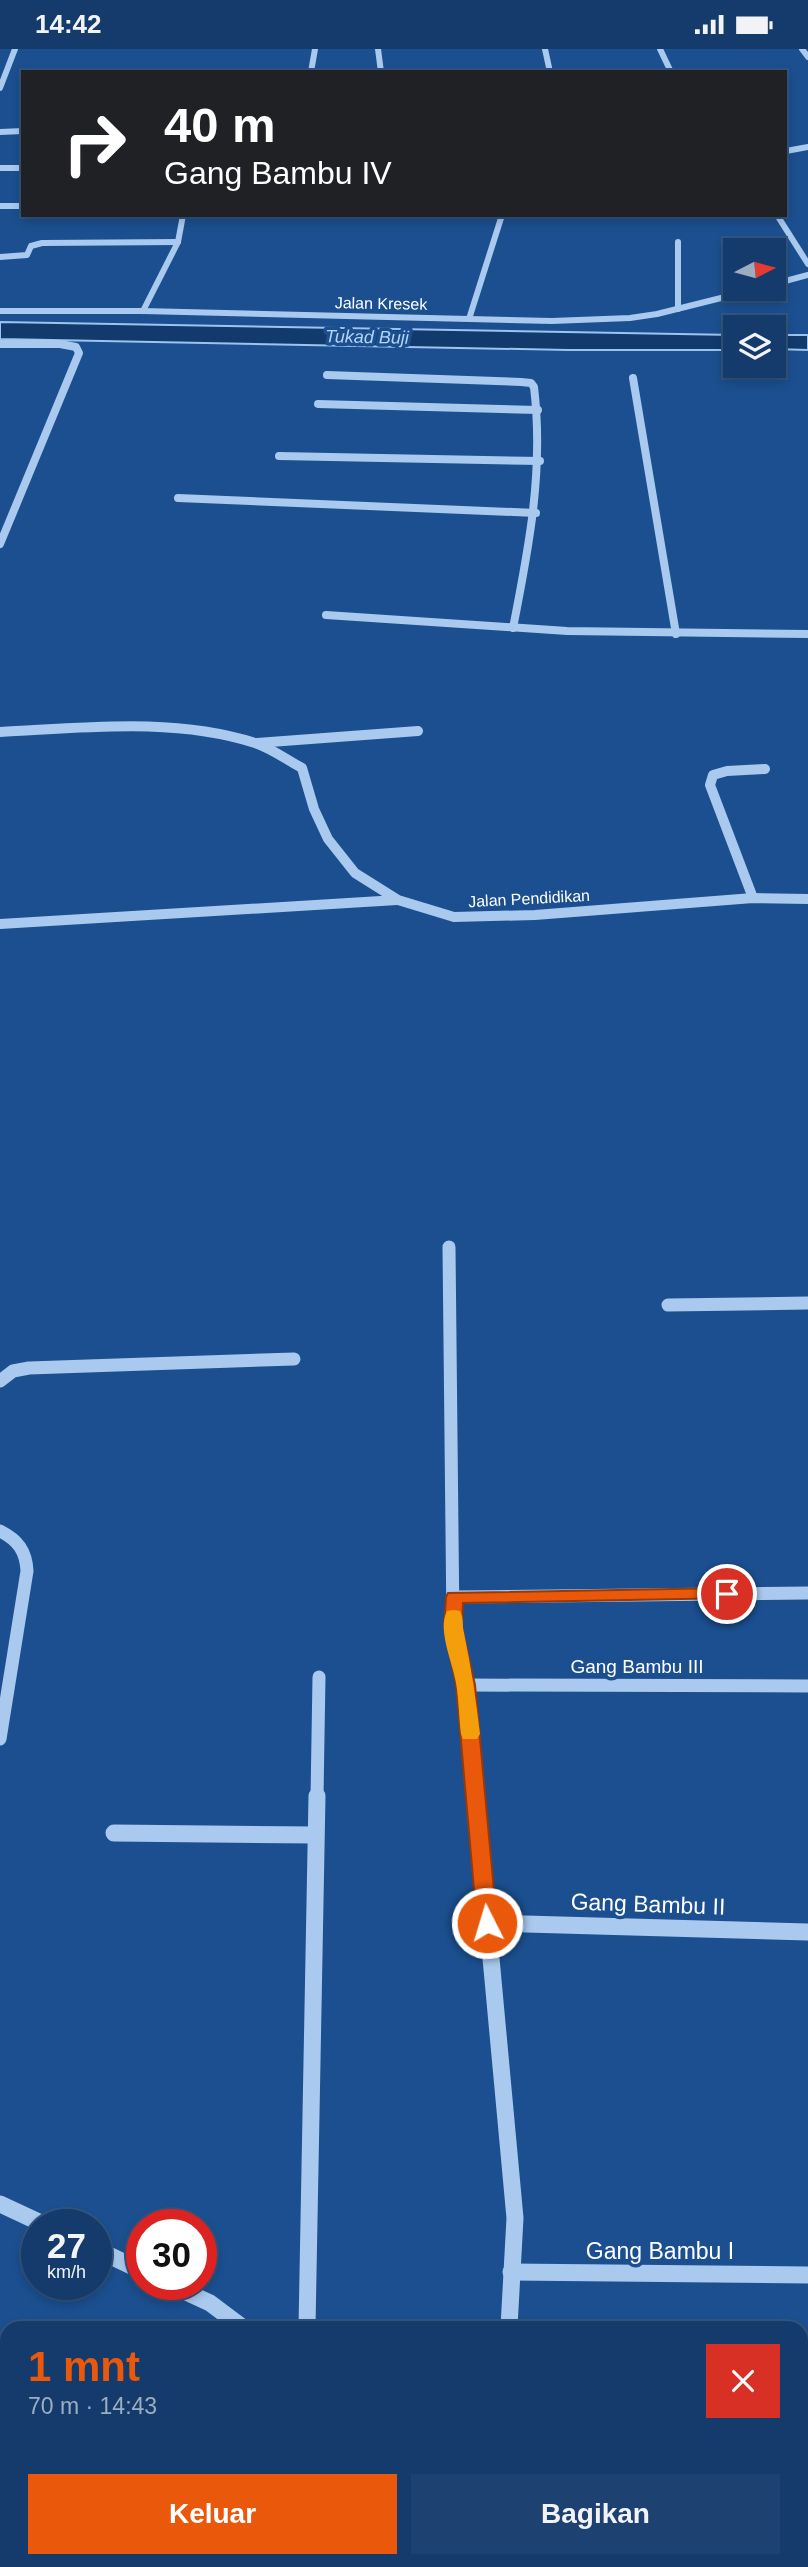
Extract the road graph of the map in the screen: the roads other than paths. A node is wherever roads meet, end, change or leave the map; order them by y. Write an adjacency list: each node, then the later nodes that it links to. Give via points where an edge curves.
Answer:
1 (15, 49): 10 (street)
2 (315, 49): 6 (street)
3 (378, 49): 7 (street)
4 (545, 49): 8 (street)
5 (660, 49): 9 (street)
6 (311, 70)
7 (382, 70)
8 (550, 70)
9 (670, 70)
10 (0, 88)
11 (21, 131): 12 (street)
12 (0, 132)
13 (808, 147): 14 (street)
14 (787, 151)
15 (21, 168): 16 (street)
16 (0, 169)
17 (0, 206): 18 (street)
18 (21, 206)
19 (183, 217): 22 (street)
20 (501, 217): 32 (street)
21 (778, 217): 25 (street)
22 (178, 241): 24 (street, via 42,243 31,246 27,255); 31 (street)
23 (678, 242): 29 (street)
24 (0, 257)
25 (808, 264)
26 (808, 275): 27 (street)
27 (786, 281)
28 (723, 298): 29 (street, Jalan Kresek)
29 (678, 309): 32 (street, Jalan Kresek, via 630,318)
30 (0, 311): 31 (street, Jalan Kresek)
31 (143, 311): 32 (street, Jalan Kresek)
32 (469, 319)
33 (0, 344): 42 (street, via 60,344 76,347 79,353)
34 (327, 375): 37 (street, via 530,383)
35 (633, 378): 45 (street)
36 (318, 404): 37 (street)
37 (538, 410): 39 (street)
38 (279, 456): 39 (street)
39 (540, 461): 41 (street)
40 (178, 498): 41 (street)
41 (536, 513): 44 (street)
42 (0, 544)
43 (326, 615): 44 (street)
44 (513, 628): 45 (street)
45 (676, 634): 46 (street)
46 (808, 634)
47 (418, 731): 49 (street)
48 (0, 732): 49 (street, Jalan Pendidikan, via 125,726 205,732)
49 (257, 743): 53 (street, Jalan Pendidikan, via 302,768 328,839 355,873)
50 (765, 769): 51 (street, via 713,775 710,785)
51 (753, 898): 52 (street, Jalan Pendidikan); 53 (street, Jalan Pendidikan, via 454,917)
52 (808, 899)
53 (398, 900): 54 (street)
54 (0, 924)
55 (449, 1247): 62 (street)
56 (808, 1303): 57 (street)
57 (668, 1305)
58 (294, 1359): 59 (street, via 29,1368 13,1371)
59 (0, 1381)
60 (0, 1531): 66 (street, via 19,1541 27,1557)
61 (808, 1593): 62 (street)
62 (455, 1597): 64 (street, via 453,1627)
63 (319, 1677): 68 (street)
64 (466, 1685): 65 (street, Gang Bambu III); 69 (street)
65 (808, 1686)
66 (0, 1739)
67 (114, 1833): 68 (street)
68 (314, 1835): 77 (street)
69 (487, 1923): 70 (street, Gang Bambu II); 73 (street, via 515,2218)
70 (808, 1932)
71 (0, 2204): 72 (street)
72 (21, 2214)
73 (511, 2272): 74 (street, Gang Bambu I); 78 (street)
74 (808, 2275)
75 (204, 2300): 76 (street)
76 (234, 2321)
77 (307, 2321)
78 (509, 2321)

